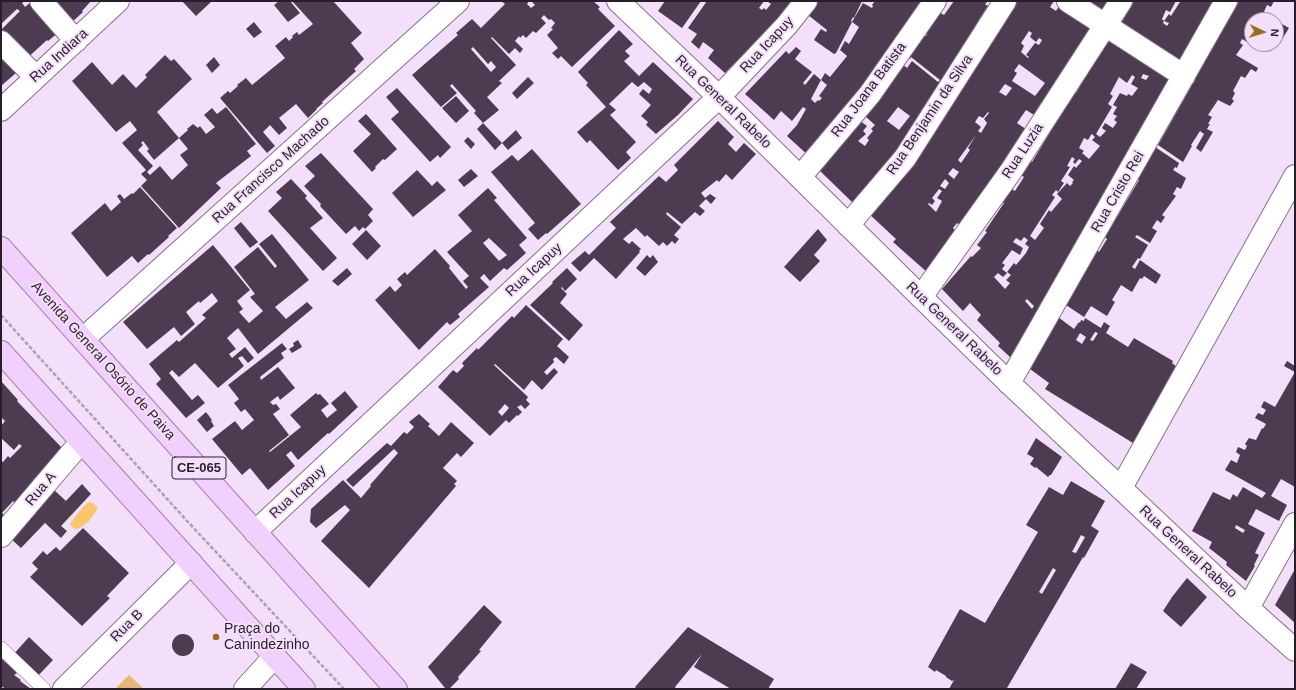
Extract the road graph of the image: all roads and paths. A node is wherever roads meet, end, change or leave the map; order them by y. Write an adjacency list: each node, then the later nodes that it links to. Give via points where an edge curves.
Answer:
1 (41, 1): 12 (street)
2 (118, 1): 12 (street, Rua Indiara)
3 (458, 1): 24 (street, Rua Francisco Machado)
4 (618, 1): 16 (street, Rua General Rabelo)
5 (806, 1): 16 (street, Rua Icapuy, via 787,25)
6 (935, 1): 19 (street, Rua Joana Batista, via 870,94)
7 (1005, 1): 20 (street, Rua Benjamin da Silva, via 905,158)
8 (1068, 1): 11 (street)
9 (1121, 1): 11 (street, Rua Luzia)
10 (1226, 1): 14 (street, Rua Cristo Rei)
11 (1105, 25): 14 (street); 22 (street, Rua Luzia, via 1011,171)
12 (76, 41): 15 (street, Rua Indiara)
13 (1, 42): 15 (street)
14 (1184, 76): 26 (street, Rua Cristo Rei)
15 (36, 77): 17 (street, Rua Indiara)
16 (719, 97): 19 (street, Rua General Rabelo); 30 (street, Rua Icapuy)
17 (1, 110)
18 (1295, 176): 28 (street)
19 (800, 177): 20 (street, Rua General Rabelo)
20 (848, 225): 22 (street, Rua General Rabelo)
21 (1, 248): 24 (main road, Avenida General Osório de Paiva / CE-065)
22 (921, 297): 26 (street, Rua General Rabelo)
23 (1, 315): 41 (path, via 188,522)
24 (83, 339): 30 (main road, Avenida General Osório de Paiva / CE-065)
25 (1, 352): 27 (main road)
26 (1010, 383): 28 (street, Rua General Rabelo)
27 (81, 442): 31 (street, Rua A); 32 (main road)
28 (1121, 488): 33 (street, Rua General Rabelo)
29 (1295, 524): 33 (street)
30 (255, 532): 42 (main road, Avenida General Osório de Paiva / CE-065)
31 (1, 536)
32 (191, 562): 36 (main road); 38 (street, Rua B)
33 (1248, 608): 35 (street, Rua General Rabelo)
34 (1, 648): 37 (lane)
35 (1295, 650)
36 (275, 656): 39 (street); 40 (main road)
37 (44, 689)
38 (64, 689)
39 (245, 689)
40 (304, 689)
41 (344, 689)
42 (396, 689)

